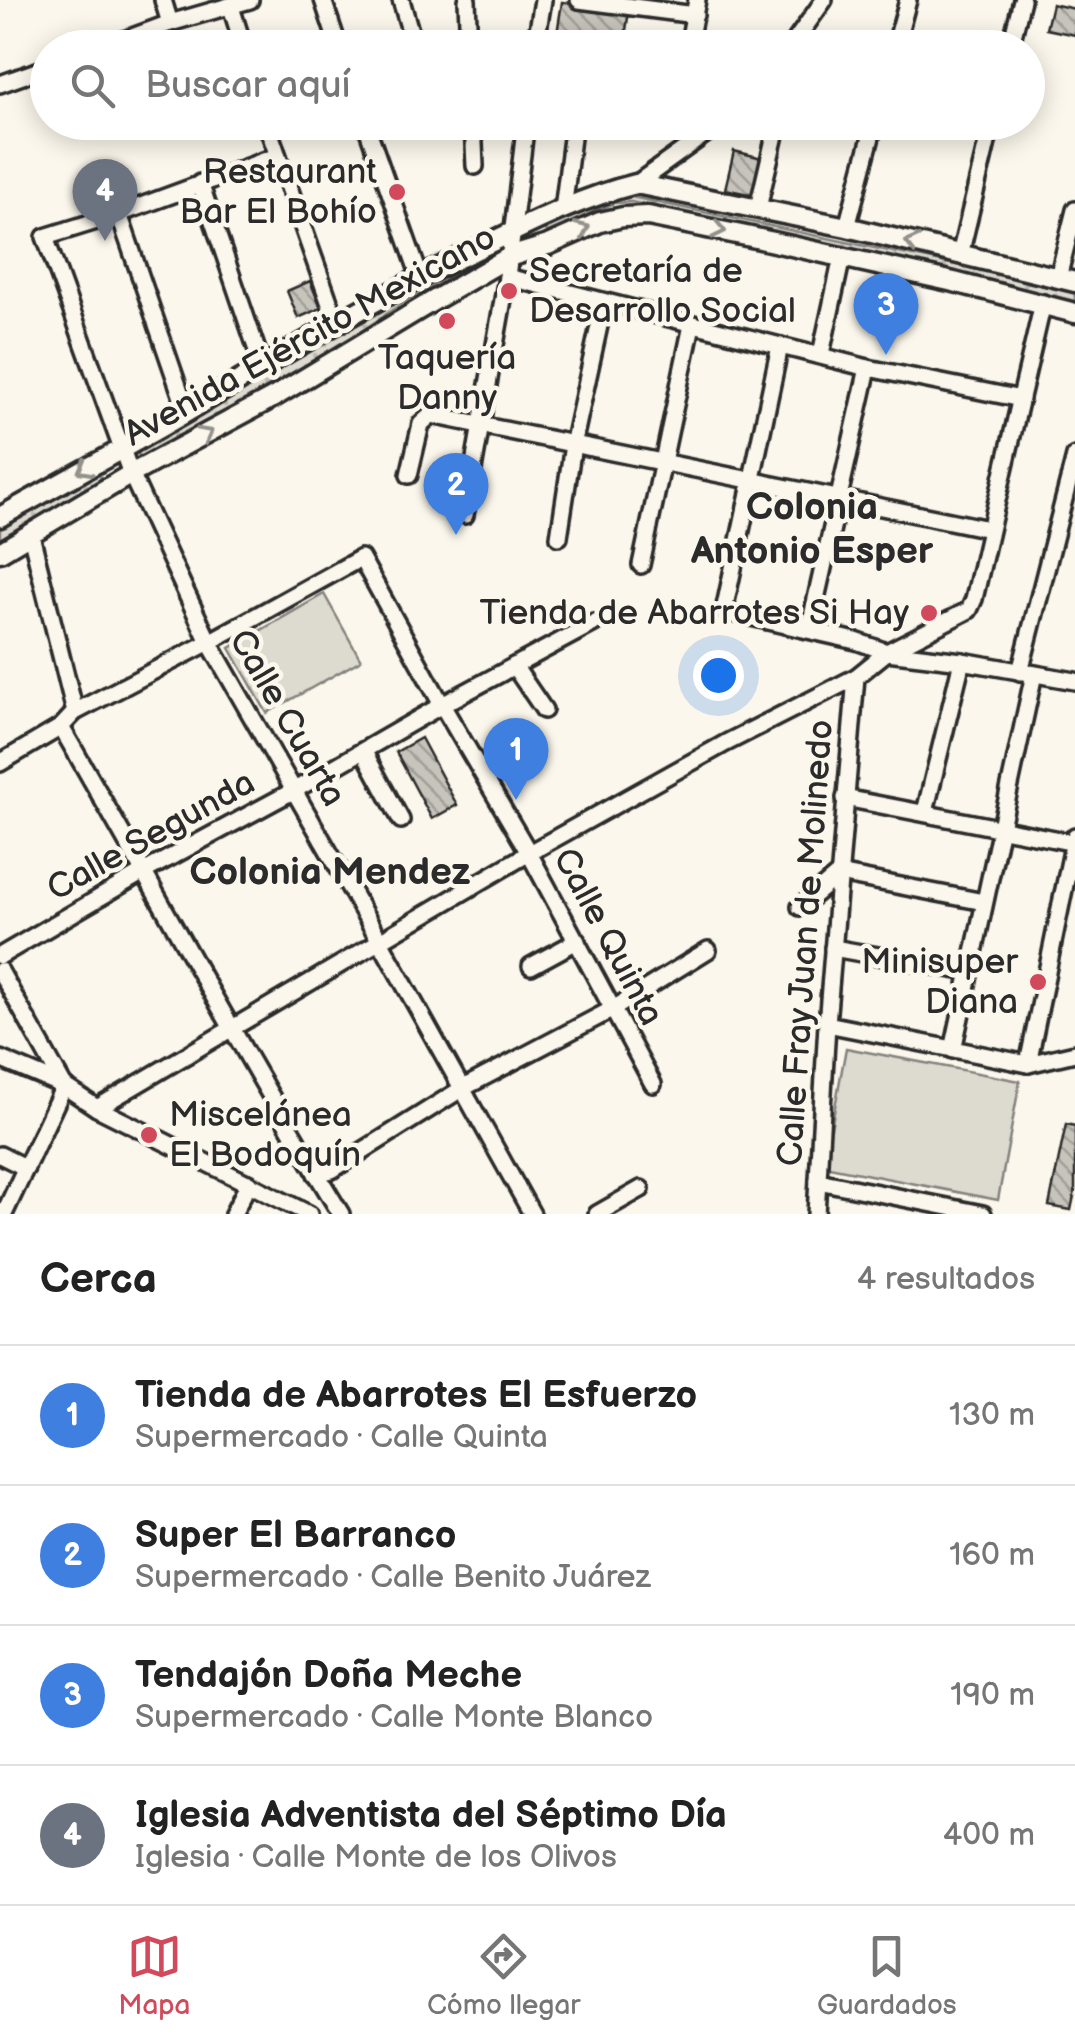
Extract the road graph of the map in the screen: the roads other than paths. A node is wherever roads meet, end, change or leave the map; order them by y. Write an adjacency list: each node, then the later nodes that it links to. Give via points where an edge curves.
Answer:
1 (162, 0): 13 (street)
2 (250, 0): 11 (street)
3 (322, 0): 16 (street)
4 (401, 0): 17 (street)
5 (467, 0): 18 (street)
6 (543, 0): 19 (street)
7 (578, 0): 12 (street)
8 (824, 0): 20 (street)
9 (908, 0): 21 (street)
10 (1022, 0): 22 (street)
11 (231, 6): 13 (street); 15 (street)
12 (696, 7)
13 (170, 24): 14 (street)
14 (153, 30)
15 (238, 30)
16 (333, 30)
17 (409, 30)
18 (468, 30)
19 (539, 30)
20 (804, 30)
21 (900, 30)
22 (1014, 30)
23 (30, 73): 24 (street)
24 (0, 84)
25 (271, 140): 34 (street)
26 (372, 140): 47 (street)
27 (474, 140): 35 (street)
28 (524, 140): 43 (street)
29 (572, 140): 39 (street)
30 (697, 140): 37 (street)
31 (774, 140): 38 (street)
32 (870, 140): 42 (street)
33 (988, 140): 44 (street)
34 (276, 156): 36 (street); 53 (street)
35 (475, 166)
36 (200, 183): 41 (street); 57 (street)
37 (636, 184): 38 (main road, Avenida Ejército Mexicano); 39 (main road, Avenida Ejército Mexicano)
38 (758, 208): 42 (main road, Avenida Ejército Mexicano)
39 (563, 210): 43 (main road, Avenida Ejército Mexicano)
40 (1075, 210): 49 (street)
41 (118, 214): 60 (street); 63 (street, Calle Cuarta, via 45,237)
42 (847, 227): 44 (main road, Avenida Ejército Mexicano, one-way to 42)
43 (513, 232): 45 (street); 47 (main road, Avenida Ejército Mexicano)
44 (960, 255): 49 (main road, Avenida Ejército Mexicano)
45 (509, 257): 46 (main road, Avenida Ejército Mexicano, one-way to 46, via 600,222 648,216); 48 (street); 66 (main road, Avenida Ejército Mexicano, one-way to 45)
46 (842, 258): 51 (main road, Avenida Ejército Mexicano); 56 (street)
47 (420, 277): 53 (main road, Avenida Ejército Mexicano)
48 (507, 277): 50 (street); 61 (street)
49 (1067, 280)
50 (604, 303): 54 (street); 62 (street)
51 (1043, 303): 52 (main road, Avenida Ejército Mexicano); 59 (street)
52 (1075, 313)
53 (336, 322): 57 (main road, Avenida Ejército Mexicano)
54 (692, 325): 55 (street); 65 (street)
55 (780, 346): 56 (street); 68 (street)
56 (821, 354): 58 (street)
57 (262, 366): 60 (main road, Avenida Ejército Mexicano)
58 (868, 368): 59 (street); 69 (street)
59 (1021, 399): 72 (street)
60 (186, 412): 63 (main road, Avenida Ejército Mexicano)
61 (481, 424): 62 (street); 67 (street, via 425,419); 70 (street)
62 (574, 445): 65 (street); 74 (street)
63 (122, 448): 66 (street, Calle Cuarta); 71 (main road, Avenida Ejército Mexicano, one-way to 71)
64 (1075, 456): 83 (street)
65 (661, 464): 68 (street); 76 (street)
66 (131, 474): 73 (main road, Avenida Ejército Mexicano); 79 (street, Calle Cuarta)
67 (408, 474)
68 (753, 481): 69 (street); 78 (street, via 724,612)
69 (840, 500): 72 (street); 78 (street)
70 (465, 515)
71 (0, 517)
72 (989, 529): 80 (street, via 969,610)
73 (31, 536): 75 (main road, Avenida Ejército Mexicano); 88 (street)
74 (559, 538)
75 (0, 552)
76 (641, 565)
77 (594, 624): 82 (street, Calle Segunda)
78 (809, 630): 80 (street)
79 (209, 642): 86 (street, Calle Quinta, via 361,558); 88 (street); 92 (street, Calle Cuarta)
80 (888, 652): 81 (street); 84 (street)
81 (962, 661): 83 (street); 94 (street)
82 (514, 666): 86 (street, Calle Segunda); 87 (street)
83 (1027, 673): 85 (street); 96 (street)
84 (856, 677): 93 (street, Calle Fray Juan de Molinedo); 98 (street)
85 (1075, 682)
86 (442, 705): 90 (street, Calle Segunda); 98 (street, Calle Quinta)
87 (544, 710)
88 (75, 712): 89 (street)
89 (60, 728): 91 (street); 99 (street)
90 (364, 752): 92 (street, Calle Segunda); 95 (street)
91 (0, 763)
92 (294, 791): 99 (street, Calle Segunda); 103 (street, Calle Cuarta)
93 (846, 798): 94 (street); 100 (street, Calle Fray Juan de Molinedo)
94 (925, 812): 96 (street)
95 (401, 820)
96 (1000, 827): 97 (street); 101 (street)
97 (1074, 840): 117 (street)
98 (530, 853): 103 (street); 104 (street, Calle Quinta)
99 (144, 871): 107 (street, Calle Segunda); 113 (street)
100 (840, 874): 101 (street); 102 (street); 105 (street, Calle Fray Juan de Molinedo)
101 (984, 902): 110 (street)
102 (800, 907)
103 (380, 940): 113 (street); 120 (street, Calle Cuarta)
104 (577, 941): 108 (street); 111 (street, Calle Quinta)
105 (833, 948): 110 (street); 112 (street, Calle Fray Juan de Molinedo)
106 (708, 950): 111 (street)
107 (0, 956)
108 (531, 966)
109 (0, 971): 119 (street)
110 (969, 972): 114 (street)
111 (613, 1009): 118 (street, Calle Quinta); 120 (street)
112 (827, 1024): 114 (street); 125 (street, Calle Fray Juan de Molinedo)
113 (230, 1028): 121 (street); 124 (street)
114 (953, 1050): 117 (street)
115 (1075, 1053): 117 (street)
116 (0, 1059): 119 (street)
117 (1028, 1064)
118 (653, 1084)
119 (64, 1086): 121 (street); 123 (street)
120 (464, 1088): 124 (street); 133 (street, Calle Cuarta)
121 (97, 1108): 126 (street)
122 (0, 1155): 123 (street)
123 (26, 1168): 129 (street)
124 (316, 1174): 132 (street)
125 (818, 1181): 128 (street); 135 (street, Calle Fray Juan de Molinedo)
126 (249, 1183): 130 (street); 131 (street)
127 (641, 1188): 134 (street)
128 (918, 1207): 136 (street)
129 (4, 1214)
130 (233, 1214)
131 (309, 1214)
132 (341, 1214)
133 (532, 1214)
134 (597, 1214)
135 (816, 1214)
136 (984, 1214)

